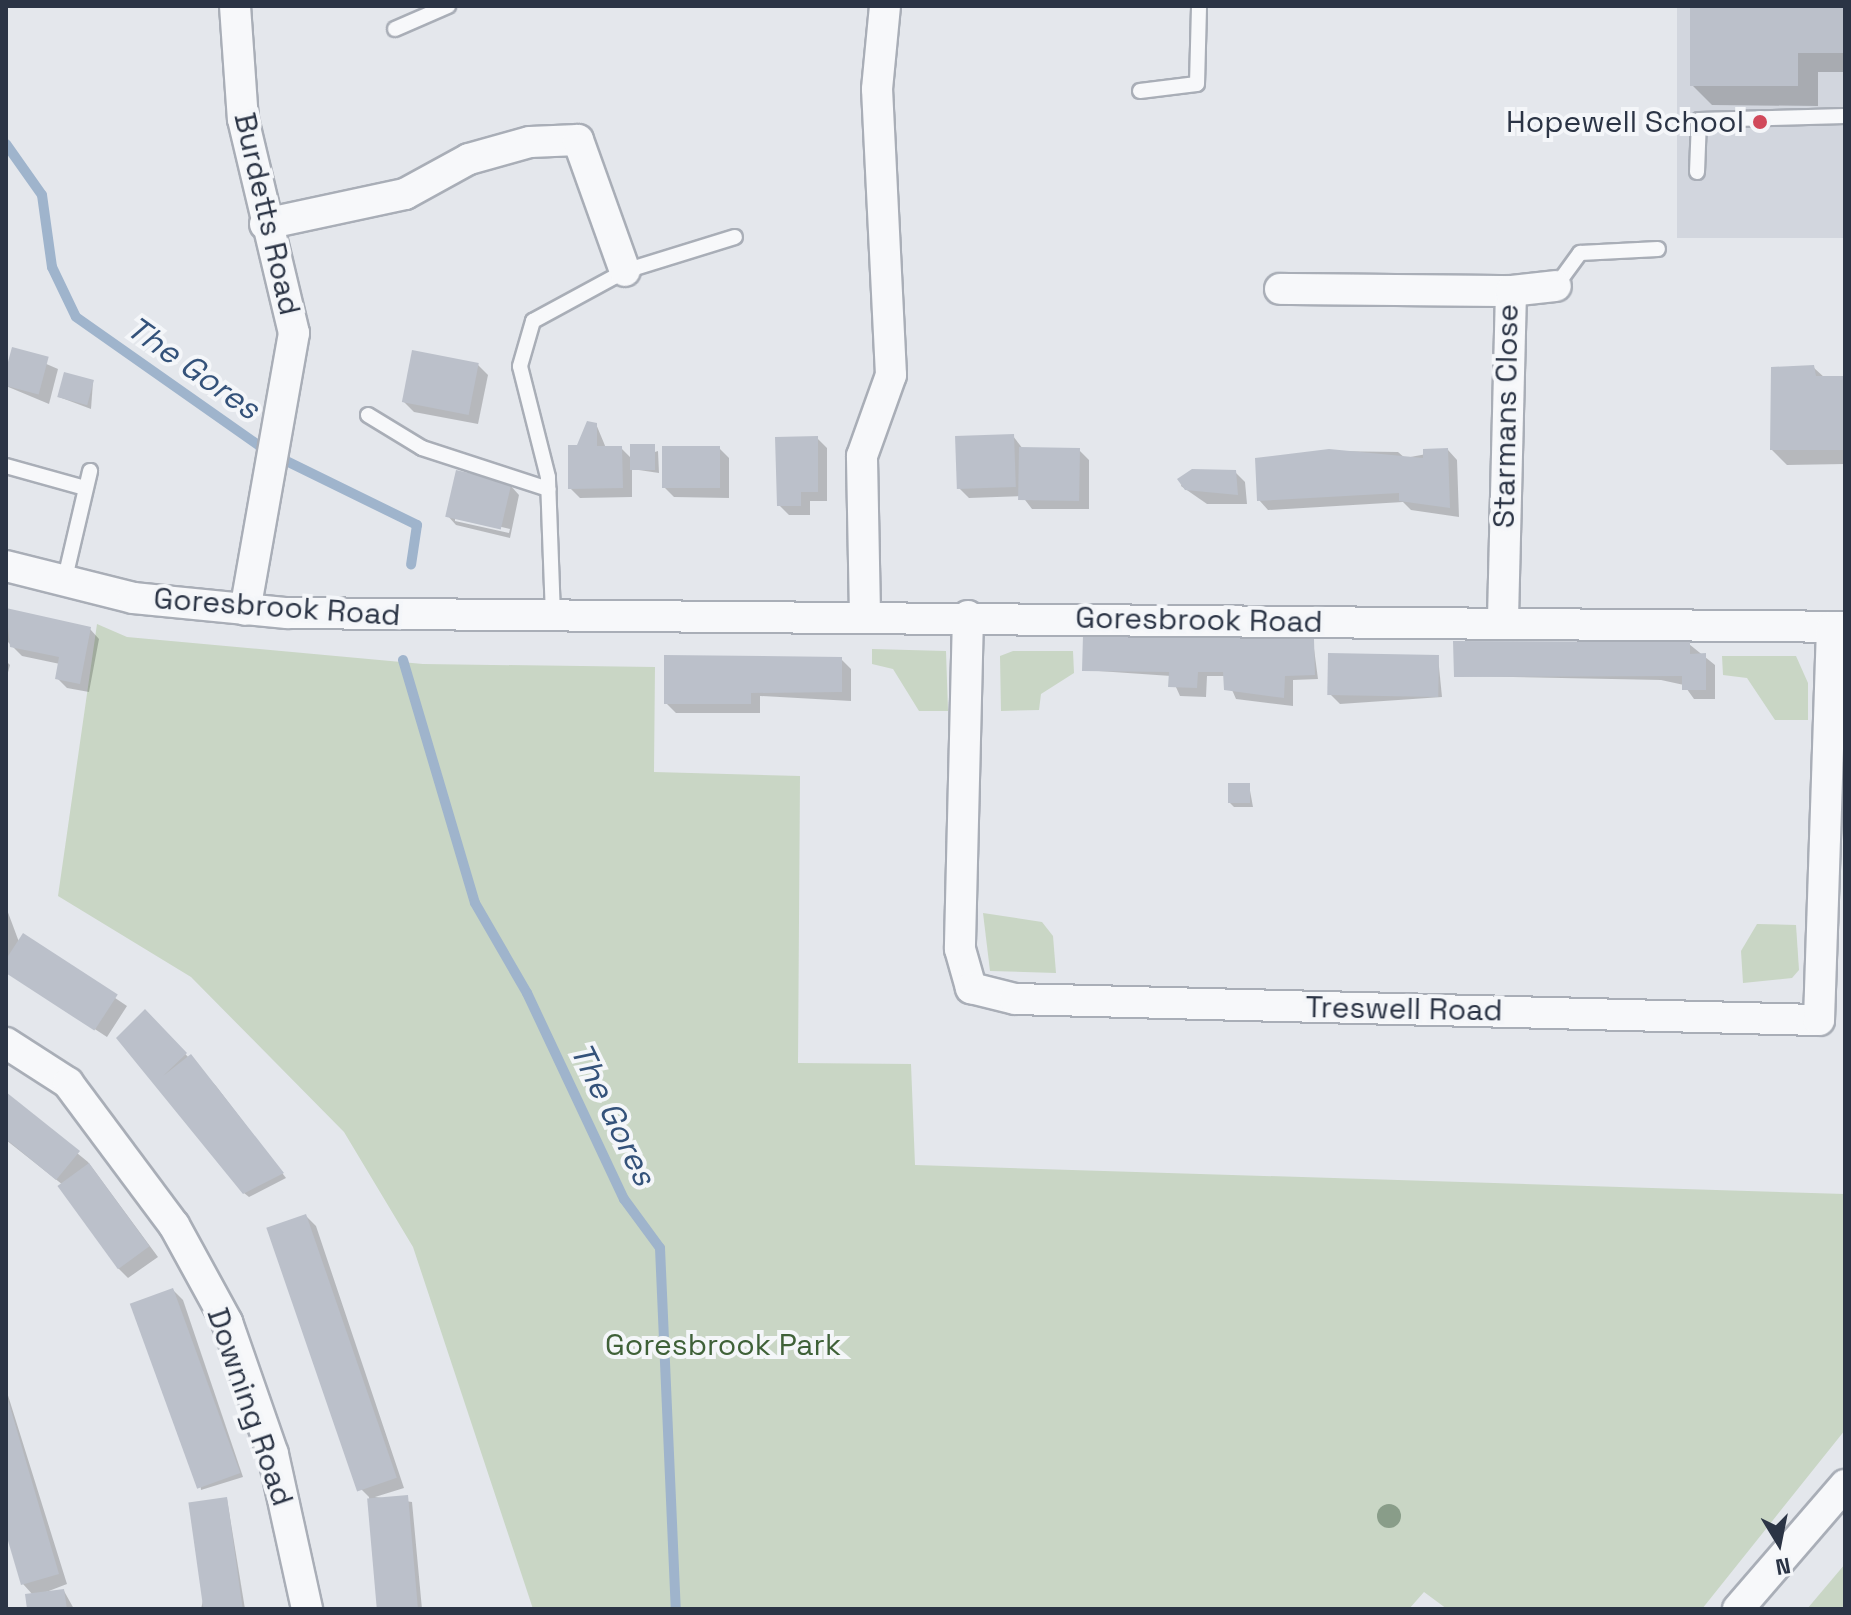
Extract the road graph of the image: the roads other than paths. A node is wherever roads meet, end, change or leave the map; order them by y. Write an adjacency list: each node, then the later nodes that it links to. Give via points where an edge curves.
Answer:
1 (235, 6): 9 (street, Burdetts Road, via 243,119)
2 (448, 6): 5 (lane)
3 (885, 6): 24 (street, via 877,89 891,375 862,456)
4 (1199, 6): 6 (lane, via 1197,84)
5 (395, 29)
6 (1140, 91)
7 (1845, 116): 8 (lane, via 1699,120)
8 (1697, 172)
9 (265, 224): 12 (street, via 405,194 469,159 530,142 578,140); 23 (street, Burdetts Road, via 294,333)
10 (735, 237): 12 (lane)
11 (1658, 249): 13 (lane, via 1580,253)
12 (625, 271): 20 (lane, via 533,321 520,366)
13 (1556, 286): 15 (street)
14 (1280, 289): 15 (street, Starmans Close)
15 (1511, 291): 27 (street, Starmans Close)
16 (368, 415): 20 (lane, via 422,448)
17 (6, 466): 19 (lane)
18 (90, 471): 19 (lane)
19 (85, 488): 22 (lane)
20 (548, 489): 25 (lane)
21 (6, 566): 22 (street, Goresbrook Road)
22 (65, 578): 23 (street, Goresbrook Road, via 133,598)
23 (245, 610): 25 (street, Goresbrook Road)
24 (865, 615): 25 (street, Goresbrook Road); 26 (street, Goresbrook Road)
25 (553, 616)
26 (968, 616): 27 (street, Goresbrook Road); 28 (street, Treswell Road, via 960,949 971,988 1015,999 1819,1020)
27 (1503, 624): 28 (street, Goresbrook Road)
28 (1839, 627)
29 (6, 1043): 31 (street, Downing Road, via 68,1083 174,1225 227,1322 273,1454)
30 (1845, 1485): 32 (street)
31 (307, 1609)
32 (1738, 1609)

